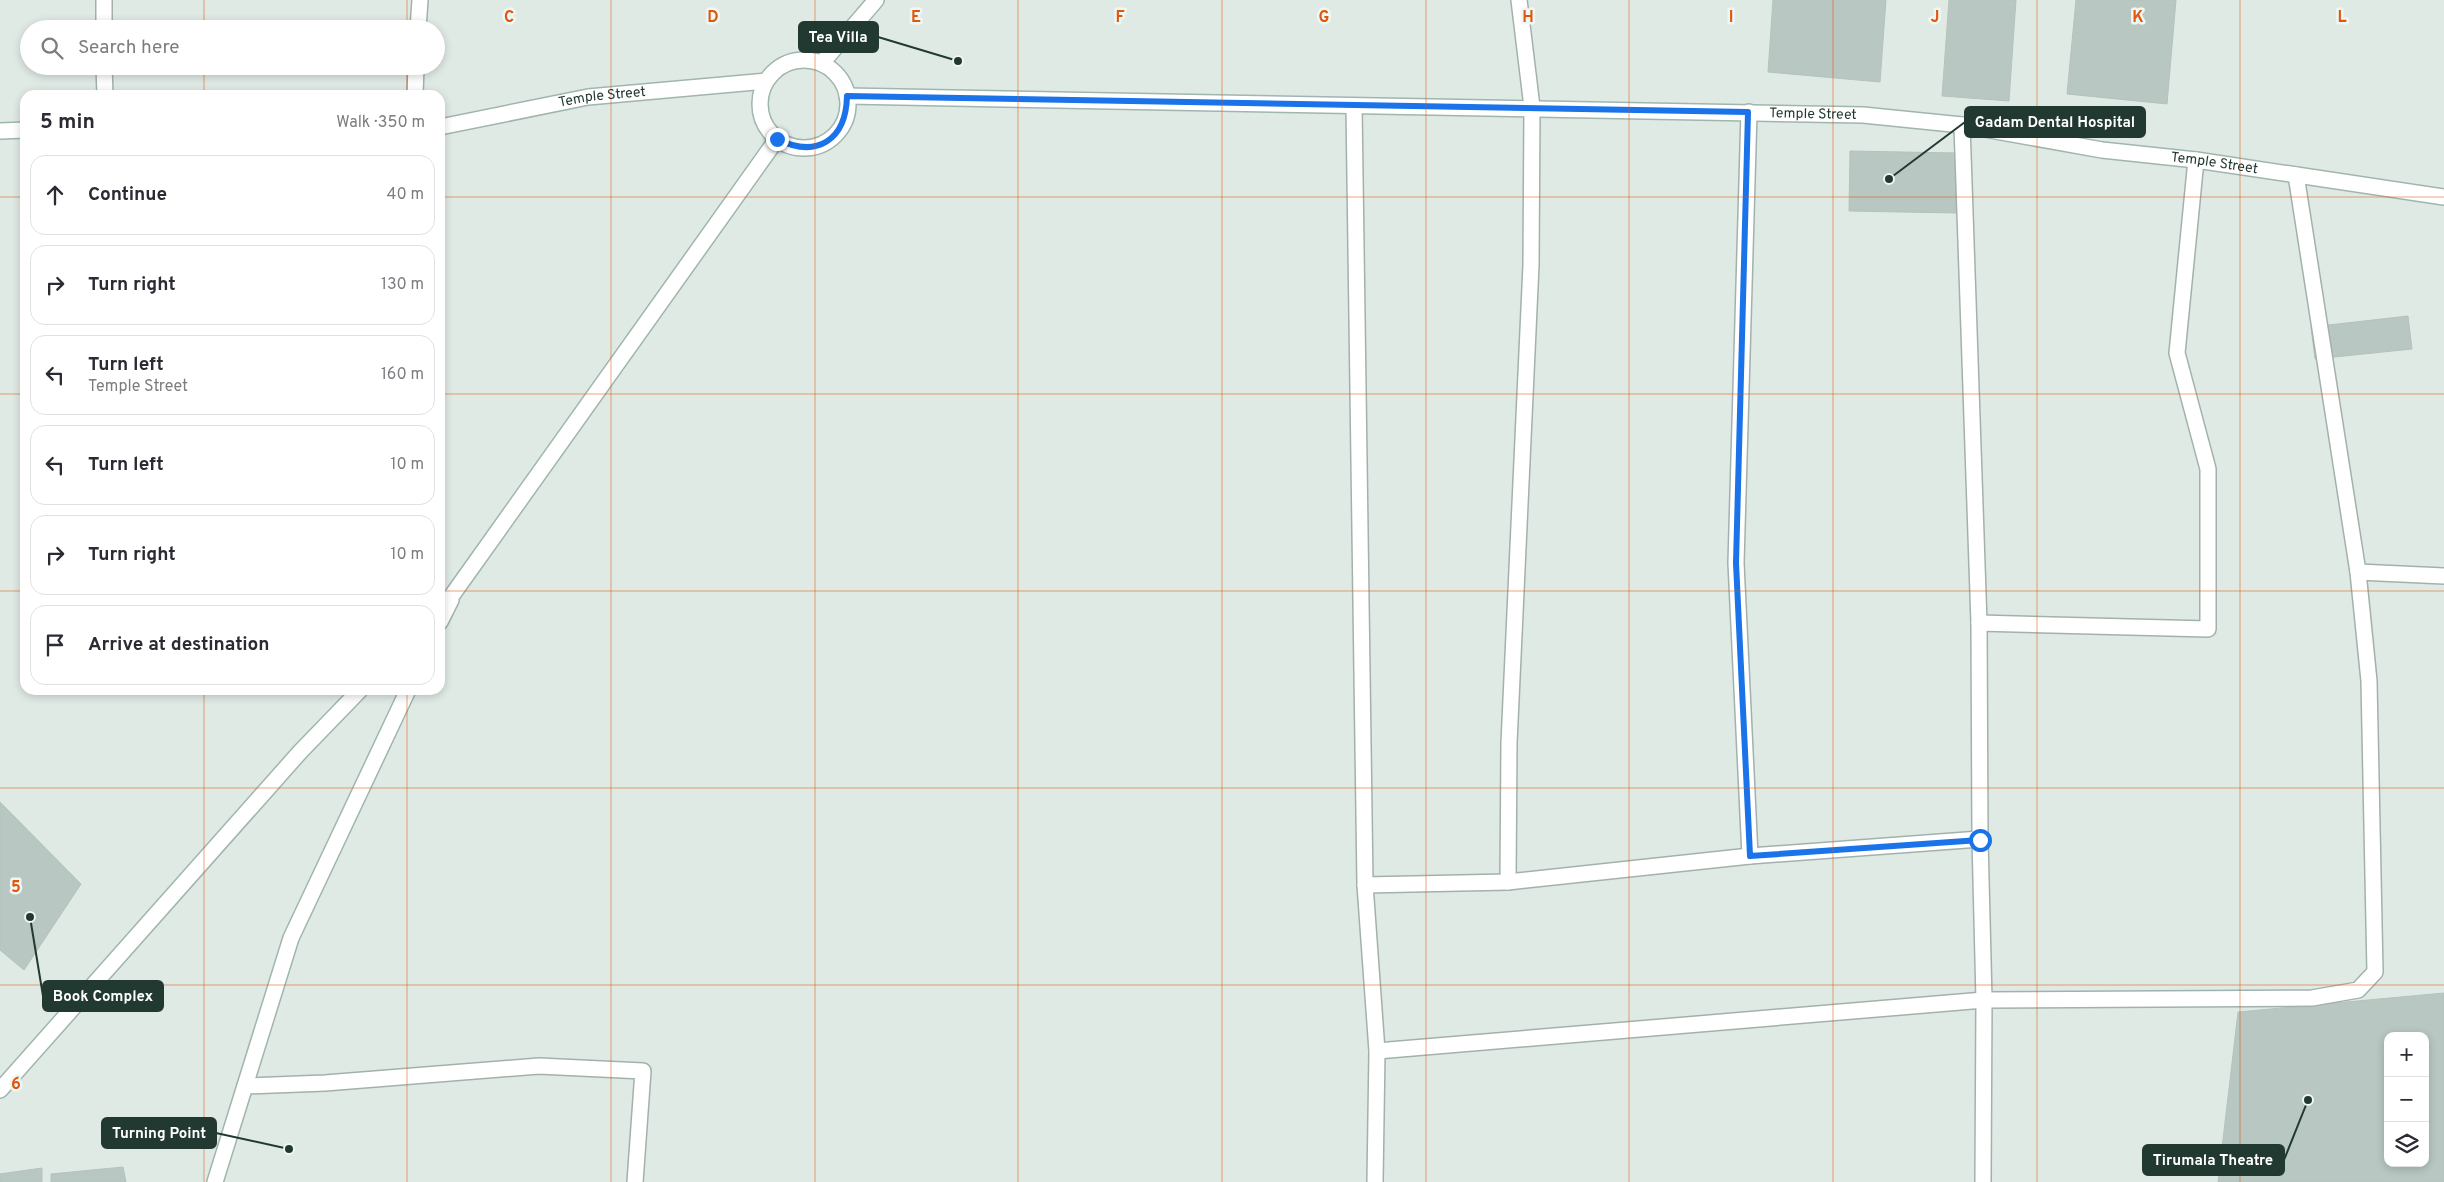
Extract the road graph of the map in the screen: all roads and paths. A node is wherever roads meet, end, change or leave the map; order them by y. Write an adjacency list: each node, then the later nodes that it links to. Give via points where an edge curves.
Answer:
1 (104, 0): 5 (street)
2 (420, 0): 6 (street)
3 (876, 0): 7 (street)
4 (1519, 0): 15 (street)
5 (104, 20)
6 (419, 20)
7 (822, 63): 10 (street, via 806,59 790,61); 13 (street, via 838,76)
8 (104, 75): 11 (street)
9 (416, 75): 12 (street)
10 (766, 80): 18 (street, Temple Street, via 588,97); 21 (street, via 760,96 760,112 766,127)
11 (104, 90)
12 (415, 90)
13 (847, 96): 14 (street, Temple Street); 21 (street, via 847,113 840,130 827,142 811,148 792,147)
14 (1354, 106): 15 (street, Temple Street); 36 (street)
15 (1532, 107): 16 (street, Temple Street); 35 (street, via 1531,265 1509,733)
16 (1748, 112): 17 (street, Temple Street, via 1863,115); 34 (street, via 1736,563)
17 (1962, 125): 22 (street, Temple Street, via 2102,150); 30 (street)
18 (445, 126)
19 (20, 130): 20 (street)
20 (0, 131)
21 (777, 139): 27 (street)
22 (2196, 160): 23 (street, Temple Street); 30 (street, via 2177,354 2208,469 2208,630)
23 (2296, 175): 24 (street, Temple Street); 25 (street)
24 (2444, 196)
25 (2358, 572): 26 (street); 37 (street, via 2369,681 2375,972 2358,990 2312,998)
26 (2444, 576)
27 (454, 594): 28 (street); 29 (street)
28 (445, 603)
29 (445, 612)
30 (1979, 623): 33 (street)
31 (355, 695): 40 (street, via 300,752)
32 (406, 695): 39 (street, via 291,938)
33 (1980, 840): 34 (street); 37 (street)
34 (1750, 856): 35 (street)
35 (1508, 882): 36 (street)
36 (1365, 885): 38 (street)
37 (1984, 1000): 38 (street); 44 (street)
38 (1377, 1051): 43 (street)
39 (245, 1086): 41 (street); 42 (street, via 326,1083 539,1066 643,1071)
40 (0, 1090)
41 (215, 1182)
42 (634, 1182)
43 (1375, 1182)
44 (1983, 1182)

